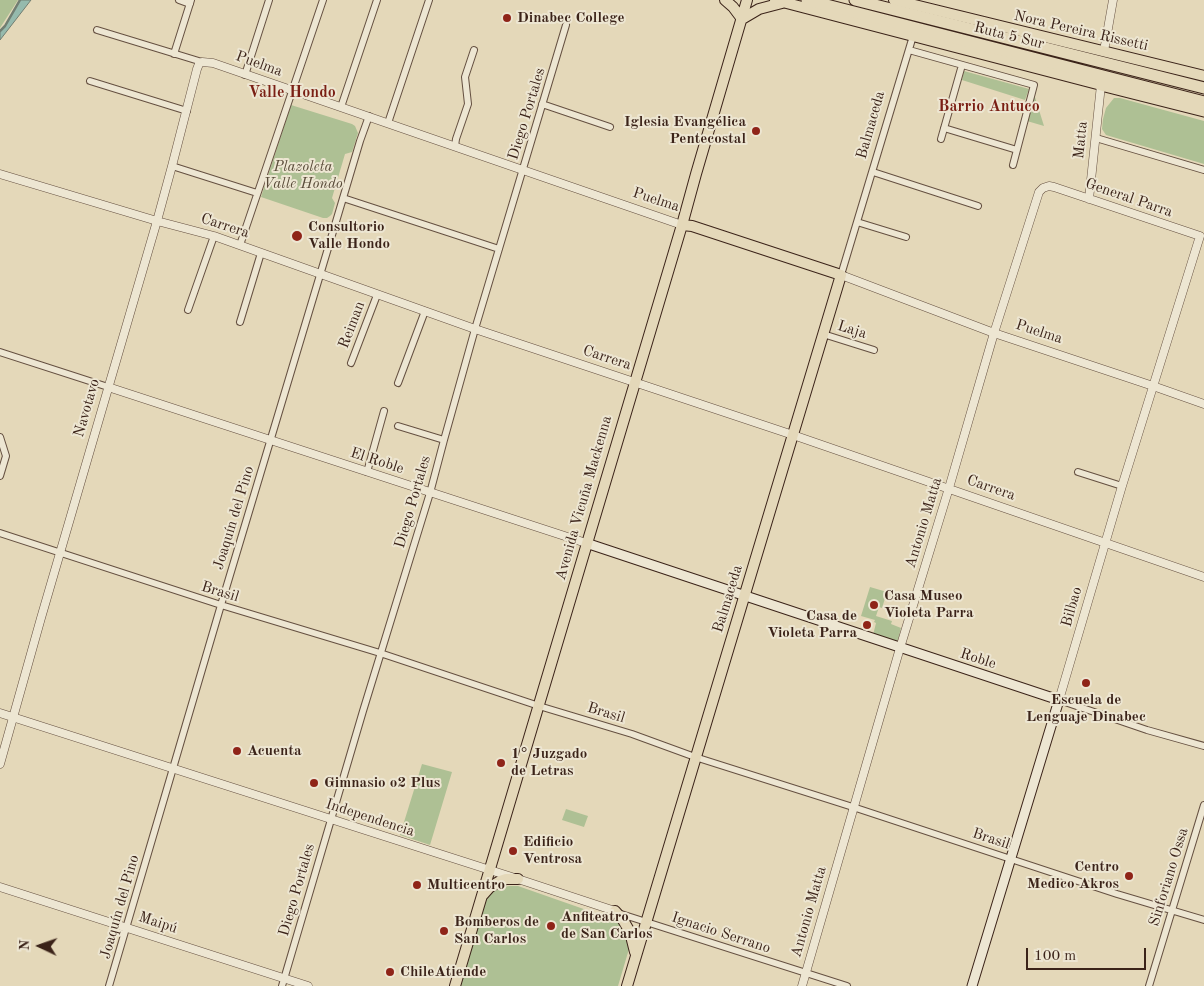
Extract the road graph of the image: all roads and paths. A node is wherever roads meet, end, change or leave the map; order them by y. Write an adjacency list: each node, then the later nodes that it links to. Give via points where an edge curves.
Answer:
1 (179, 0): 13 (street)
2 (269, 0): 24 (street)
3 (322, 0): 29 (street)
4 (377, 0): 32 (street)
5 (428, 0): 36 (street)
6 (725, 0): 14 (main road)
7 (747, 0): 14 (main road, Avenida Vicuña Mackenna)
8 (807, 0): 30 (highway, Ruta 5 Sur)
9 (855, 0): 28 (highway, Ruta 5 Sur)
10 (894, 0): 20 (main road, Nora Pereira Rissetti)
11 (1113, 0): 20 (street)
12 (779, 1): 14 (main road); 17 (main road)
13 (190, 2): 21 (street)
14 (742, 19): 56 (main road, Avenida Vicuña Mackenna)
15 (566, 25): 31 (street, Diego Portales)
16 (97, 30): 21 (street, Puelma)
17 (913, 36): 19 (street, Balmaceda); 27 (main road)
18 (474, 50): 41 (street, via 465,77 468,104)
19 (909, 50): 23 (street); 47 (street, Balmaceda)
20 (1104, 51): 25 (main road, Nora Pereira Rissetti)
21 (174, 54): 22 (street, Puelma)
22 (202, 62): 24 (street, Puelma); 34 (street, Navotavo, via 197,68)
23 (962, 65): 38 (street); 42 (street, via 1034,85)
24 (245, 75): 29 (street, Puelma)
25 (1204, 76)
26 (90, 81): 34 (street)
27 (1101, 85): 33 (highway); 39 (street, Matta)
28 (1204, 88)
29 (292, 91): 32 (street, Puelma); 50 (street)
30 (1204, 102)
31 (542, 104): 37 (street); 45 (street, Diego Portales)
32 (340, 107): 35 (street, Puelma)
33 (1204, 110)
34 (186, 111): 44 (street, Navotavo)
35 (369, 116): 36 (street, Puelma); 51 (street, Joaquín del Pino)
36 (388, 123): 41 (street, Puelma)
37 (610, 127)
38 (944, 128): 40 (street); 42 (street)
39 (1096, 138): 46 (street); 52 (street, Matta)
40 (941, 139)
41 (455, 146): 45 (street, Puelma)
42 (1017, 150): 43 (street)
43 (1013, 165)
44 (172, 166): 50 (street); 54 (street, Navotavo)
45 (523, 170): 56 (street, Puelma); 61 (street, Diego Portales)
46 (1204, 170)
47 (873, 172): 53 (street); 55 (street, Balmaceda)
48 (0, 174): 54 (street, Carrera)
49 (1045, 187): 52 (street, General Parra); 70 (street, Antonio Matta, via 1040,192)
50 (257, 193): 60 (street)
51 (343, 198): 61 (street); 63 (street, Joaquín del Pino)
52 (1089, 199): 58 (street, General Parra)
53 (978, 206)
54 (157, 221): 57 (street, Carrera); 78 (street, Navotavo)
55 (857, 222): 59 (street); 64 (street, Balmaceda)
56 (682, 225): 64 (main road, Puelma); 75 (main road, Avenida Vicuña Mackenna)
57 (214, 236): 60 (street, Carrera); 66 (street)
58 (1202, 237): 77 (street, Bilbao)
59 (906, 238)
60 (240, 245): 62 (street, Carrera)
61 (499, 250): 69 (street, Diego Portales)
62 (261, 253): 63 (street, Carrera); 68 (street)
63 (320, 274): 65 (street, Carrera); 84 (street, Joaquín del Pino)
64 (841, 276): 70 (street, Puelma); 71 (main road, Balmaceda)
65 (377, 295): 67 (street, Carrera); 74 (street, Reiman)
66 (188, 310)
67 (425, 311): 69 (street, Carrera); 76 (street)
68 (240, 322)
69 (475, 329): 75 (street, Carrera); 85 (street, Diego Portales)
70 (994, 333): 77 (street, Puelma); 91 (street, Antonio Matta)
71 (823, 334): 72 (street, Laja); 82 (main road, Balmaceda)
72 (874, 350)
73 (0, 352): 78 (street, El Roble)
74 (351, 363)
75 (634, 382): 82 (street, Carrera); 94 (main road, Avenida Vicuña Mackenna)
76 (398, 383)
77 (1153, 386): 79 (street, Puelma); 90 (street, Bilbao)
78 (108, 387): 84 (street, El Roble); 96 (street, Navotavo)
79 (1204, 404)
80 (384, 411): 87 (street)
81 (398, 426): 85 (street)
82 (793, 435): 91 (street, Carrera); 98 (main road, Balmaceda)
83 (0, 437): 86 (street)
84 (271, 440): 87 (street, El Roble); 99 (street, Joaquín del Pino)
85 (444, 440): 92 (street, Diego Portales)
86 (2, 448): 89 (street, via 6,456)
87 (367, 472): 92 (street, El Roble)
88 (1078, 472): 90 (street)
89 (0, 476)
90 (1122, 486): 95 (street, Bilbao)
91 (949, 488): 95 (street, Carrera); 100 (street, Antonio Matta)
92 (430, 493): 94 (street, El Roble); 101 (street, Diego Portales)
93 (0, 533): 96 (street, Brasil)
94 (586, 543): 98 (main road, El Roble); 103 (main road, Avenida Vicuña Mackenna)
95 (1105, 543): 97 (street, Carrera); 102 (street, Bilbao)
96 (59, 553): 99 (street, Brasil); 105 (street, Navotavo)
97 (1204, 577)
98 (745, 596): 100 (main road, Roble); 107 (main road, Balmaceda)
99 (221, 605): 101 (street, Brasil); 109 (street, Joaquín del Pino)
100 (900, 648): 102 (main road, Roble); 111 (street, Antonio Matta)
101 (380, 653): 103 (street, Brasil); 113 (street, Diego Portales)
102 (1059, 700): 106 (street, Roble); 114 (main road, Bilbao)
103 (539, 706): 107 (street, Brasil); 115 (main road, Avenida Vicuña Mackenna)
104 (0, 713): 105 (street, Independencia)
105 (13, 717): 108 (street, Navotavo); 109 (street, Independencia)
106 (1204, 746)
107 (695, 756): 111 (street, Brasil); 122 (main road, Balmaceda)
108 (0, 764)
109 (173, 768): 113 (street, Independencia); 123 (street, Joaquín del Pino)
110 (1204, 805): 112 (street, Sinforiano Ossa)
111 (853, 807): 114 (street, Brasil); 125 (street, Antonio Matta)
112 (1202, 816): 119 (street, Sinforiano Ossa)
113 (330, 819): 115 (street, Independencia); 126 (street, Diego Portales)
114 (1011, 858): 119 (street, Brasil); 133 (main road, Bilbao)
115 (489, 870): 116 (street, Independencia); 118 (main road, Avenida Vicuña Mackenna)
116 (518, 879): 118 (main road, via 496,883); 120 (street, Independencia)
117 (0, 886): 123 (street, Maipú)
118 (479, 903): 129 (main road, Avenida Vicuña Mackenna)
119 (1172, 910): 121 (street, Brasil); 134 (street, Sinforiano Ossa)
120 (615, 911): 122 (street, Independencia); 124 (main road, via 630,932)
121 (1204, 920)
122 (646, 921): 124 (main road, Balmaceda); 125 (street, Ignacio Serrano)
123 (127, 928): 126 (street, Maipú); 127 (street, Joaquín del Pino)
124 (635, 958): 130 (main road, Balmaceda)
125 (806, 973): 131 (street, Antonio Matta); 132 (street, Ignacio Serrano)
126 (283, 982): 128 (street, Maipú)
127 (109, 986)
128 (308, 986)
129 (454, 986)
130 (626, 986)
131 (802, 986)
132 (847, 986)
133 (972, 986)
134 (1149, 986)

